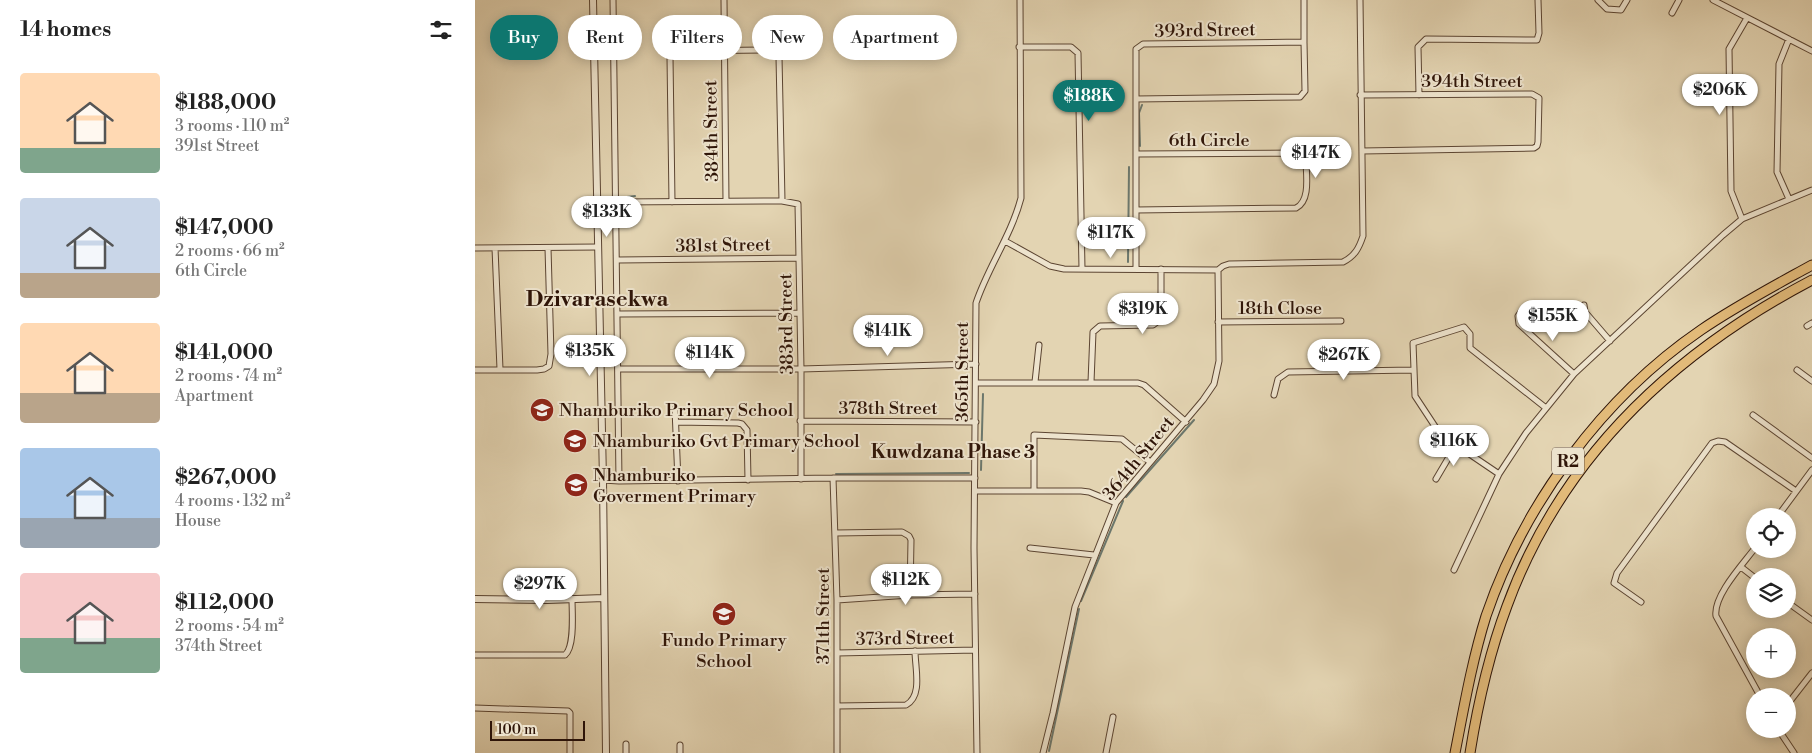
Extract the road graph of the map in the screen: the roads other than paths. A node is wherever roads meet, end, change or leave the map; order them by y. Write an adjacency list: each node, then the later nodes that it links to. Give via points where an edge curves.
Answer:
1 (593, 0): 34 (street)
2 (613, 0): 30 (street)
3 (724, 0): 13 (street, 384th Street)
4 (1020, 0): 17 (street, 365th Street)
5 (1304, 0): 16 (street)
6 (1360, 0): 22 (street)
7 (1538, 0): 23 (street, via 1537,40 1426,39 1421,42 1418,47)
8 (1598, 0): 9 (street, via 1607,9 1621,10)
9 (1627, 0)
10 (1679, 0): 12 (street)
11 (1713, 0): 14 (street)
12 (1672, 13)
13 (724, 15)
14 (1747, 18): 15 (street); 35 (street, via 1729,49 1731,191)
15 (1789, 39): 19 (street); 28 (street, via 1779,64 1777,172)
16 (1304, 42): 24 (street, 393rd Street, via 1143,44 1135,52); 24 (street, via 1305,91 1300,97)
17 (1019, 47): 36 (street, 365th Street, via 1021,198); 44 (street, via 1071,47 1078,53)
18 (742, 51): 29 (street, via 768,50 779,57)
19 (1812, 51)
20 (671, 60): 31 (street)
21 (724, 60): 32 (street, 384th Street)
22 (1360, 95): 23 (street, 394th Street); 25 (street)
23 (1419, 95): 25 (street, 394th Street, via 1536,95 1539,98 1537,146)
24 (1136, 99): 26 (street, 393rd Street)
25 (1362, 151): 47 (street, via 1363,236 1355,254 1343,262 1229,264)
26 (1137, 154): 33 (street, 393rd Street); 33 (street, 6th Circle, via 1299,153 1307,160 1305,198 1296,208)
27 (1812, 190): 28 (street)
28 (1789, 199): 35 (street)
29 (782, 201): 32 (street); 41 (street, 383rd Street, via 798,206)
30 (617, 202): 31 (street); 34 (street); 42 (street)
31 (672, 202): 32 (street)
32 (726, 202)
33 (1136, 210): 45 (street, 393rd Street)
34 (598, 214): 37 (street)
35 (1742, 220): 55 (street)
36 (1005, 241): 44 (street, via 1050,266); 57 (street, 365th Street, via 976,304)
37 (598, 247): 40 (street); 85 (street)
38 (475, 248): 39 (street)
39 (495, 248): 40 (street); 58 (street)
40 (548, 248): 58 (street, via 549,366 537,370)
41 (798, 258): 42 (street, 381st Street); 51 (street, 383rd Street)
42 (618, 260): 52 (street)
43 (1812, 265): 132 (highway, R2, via 1699,331 1633,386 1570,457 1515,546 1501,578 1471,668)
44 (1082, 269): 45 (street)
45 (1136, 269): 46 (street)
46 (1161, 269): 47 (street); 67 (street, via 1161,318 1153,325 1096,328 1093,332)
47 (1217, 270): 54 (street, 364th Street)
48 (1812, 280): 133 (highway, R2, via 1731,327 1661,382 1605,439 1575,478 1529,554 1507,605 1487,670)
49 (1584, 305): 55 (street, via 1585,312)
50 (1523, 309): 64 (street, via 1518,316 1519,324)
51 (799, 313): 52 (street); 60 (street, 383rd Street)
52 (618, 314): 59 (street)
53 (1341, 321): 54 (street, 18th Close)
54 (1218, 322): 76 (street, 364th Street, via 1219,361 1214,384)
55 (1610, 341): 64 (street)
56 (1039, 344): 66 (street)
57 (976, 364): 60 (street); 68 (street, 365th Street)
58 (500, 369): 61 (street)
59 (619, 369): 60 (street); 88 (street)
60 (801, 369): 73 (street, 383rd Street)
61 (475, 370)
62 (1414, 370): 69 (street, via 1288,372 1277,379); 70 (street, via 1413,343 1464,327 1470,334 1470,348); 77 (street, via 1415,396 1441,434)
63 (1797, 370): 65 (street)
64 (1574, 374): 70 (street)
65 (1812, 381)
66 (1035, 382): 67 (street); 68 (street)
67 (1091, 382): 76 (street, via 1141,384)
68 (976, 383): 75 (street, 365th Street)
69 (1274, 395)
70 (1546, 408): 81 (street)
71 (675, 409): 74 (street)
72 (1753, 416): 78 (street)
73 (800, 421): 75 (street, 378th Street); 84 (street, 383rd Street)
74 (677, 422): 86 (street, via 743,424 747,430); 89 (street)
75 (976, 422): 83 (street, 365th Street)
76 (1186, 422): 79 (street, 364th Street)
77 (1456, 445): 81 (street); 87 (street)
78 (1812, 458)
79 (1150, 462): 90 (street, via 1122,438 1034,435); 93 (street, 364th Street)
80 (1812, 470): 91 (street)
81 (1499, 474): 100 (street)
82 (833, 478): 83 (street); 84 (street); 95 (street, 371th Street)
83 (975, 478): 92 (street, 365th Street)
84 (801, 479): 86 (street)
85 (603, 480): 88 (street); 104 (street)
86 (748, 480): 89 (street)
87 (1435, 480)
88 (619, 481): 89 (street)
89 (678, 481)
90 (1034, 490): 92 (street); 93 (street, via 1089,492)
91 (1796, 490): 94 (street); 108 (street, via 1725,442 1712,443 1617,573 1614,583)
92 (975, 491): 102 (street, 365th Street)
93 (1116, 503): 97 (street, 364th Street)
94 (1784, 508)
95 (835, 533): 103 (street, via 902,532 909,536); 107 (street, 371th Street)
96 (1030, 548): 97 (street)
97 (1094, 555): 130 (street, 364th Street, via 1073,612)
98 (1748, 558): 99 (street)
99 (1741, 567): 101 (street); 116 (street, via 1720,596 1715,610)
100 (1454, 570)
101 (1746, 571)
102 (975, 594): 103 (street); 111 (street, 365th Street)
103 (910, 595): 107 (street)
104 (604, 598): 106 (street); 125 (street)
105 (475, 599): 106 (street)
106 (572, 599): 114 (street, via 572,629 565,655)
107 (837, 600): 113 (street, 371th Street)
108 (1641, 602)
109 (1796, 608): 110 (street)
110 (1812, 620)
111 (975, 650): 112 (street, 373rd Street); 129 (street, 365th Street)
112 (915, 652): 113 (street, 373rd Street); 118 (street, via 916,693 911,702 906,705)
113 (837, 653): 118 (street, 371th Street)
114 (475, 655)
115 (1812, 672): 117 (street)
116 (1756, 688)
117 (1796, 693)
118 (837, 706): 128 (street, 371th Street)
119 (475, 708): 124 (street, via 568,711)
120 (1113, 717): 131 (street)
121 (1784, 738): 134 (street)
122 (626, 744): 126 (street)
123 (680, 745): 127 (street)
124 (570, 753)
125 (606, 753)
126 (626, 753)
127 (679, 753)
128 (837, 753)
129 (977, 753)
130 (1043, 753)
131 (1106, 753)
132 (1455, 753)
133 (1470, 753)
134 (1794, 753)

